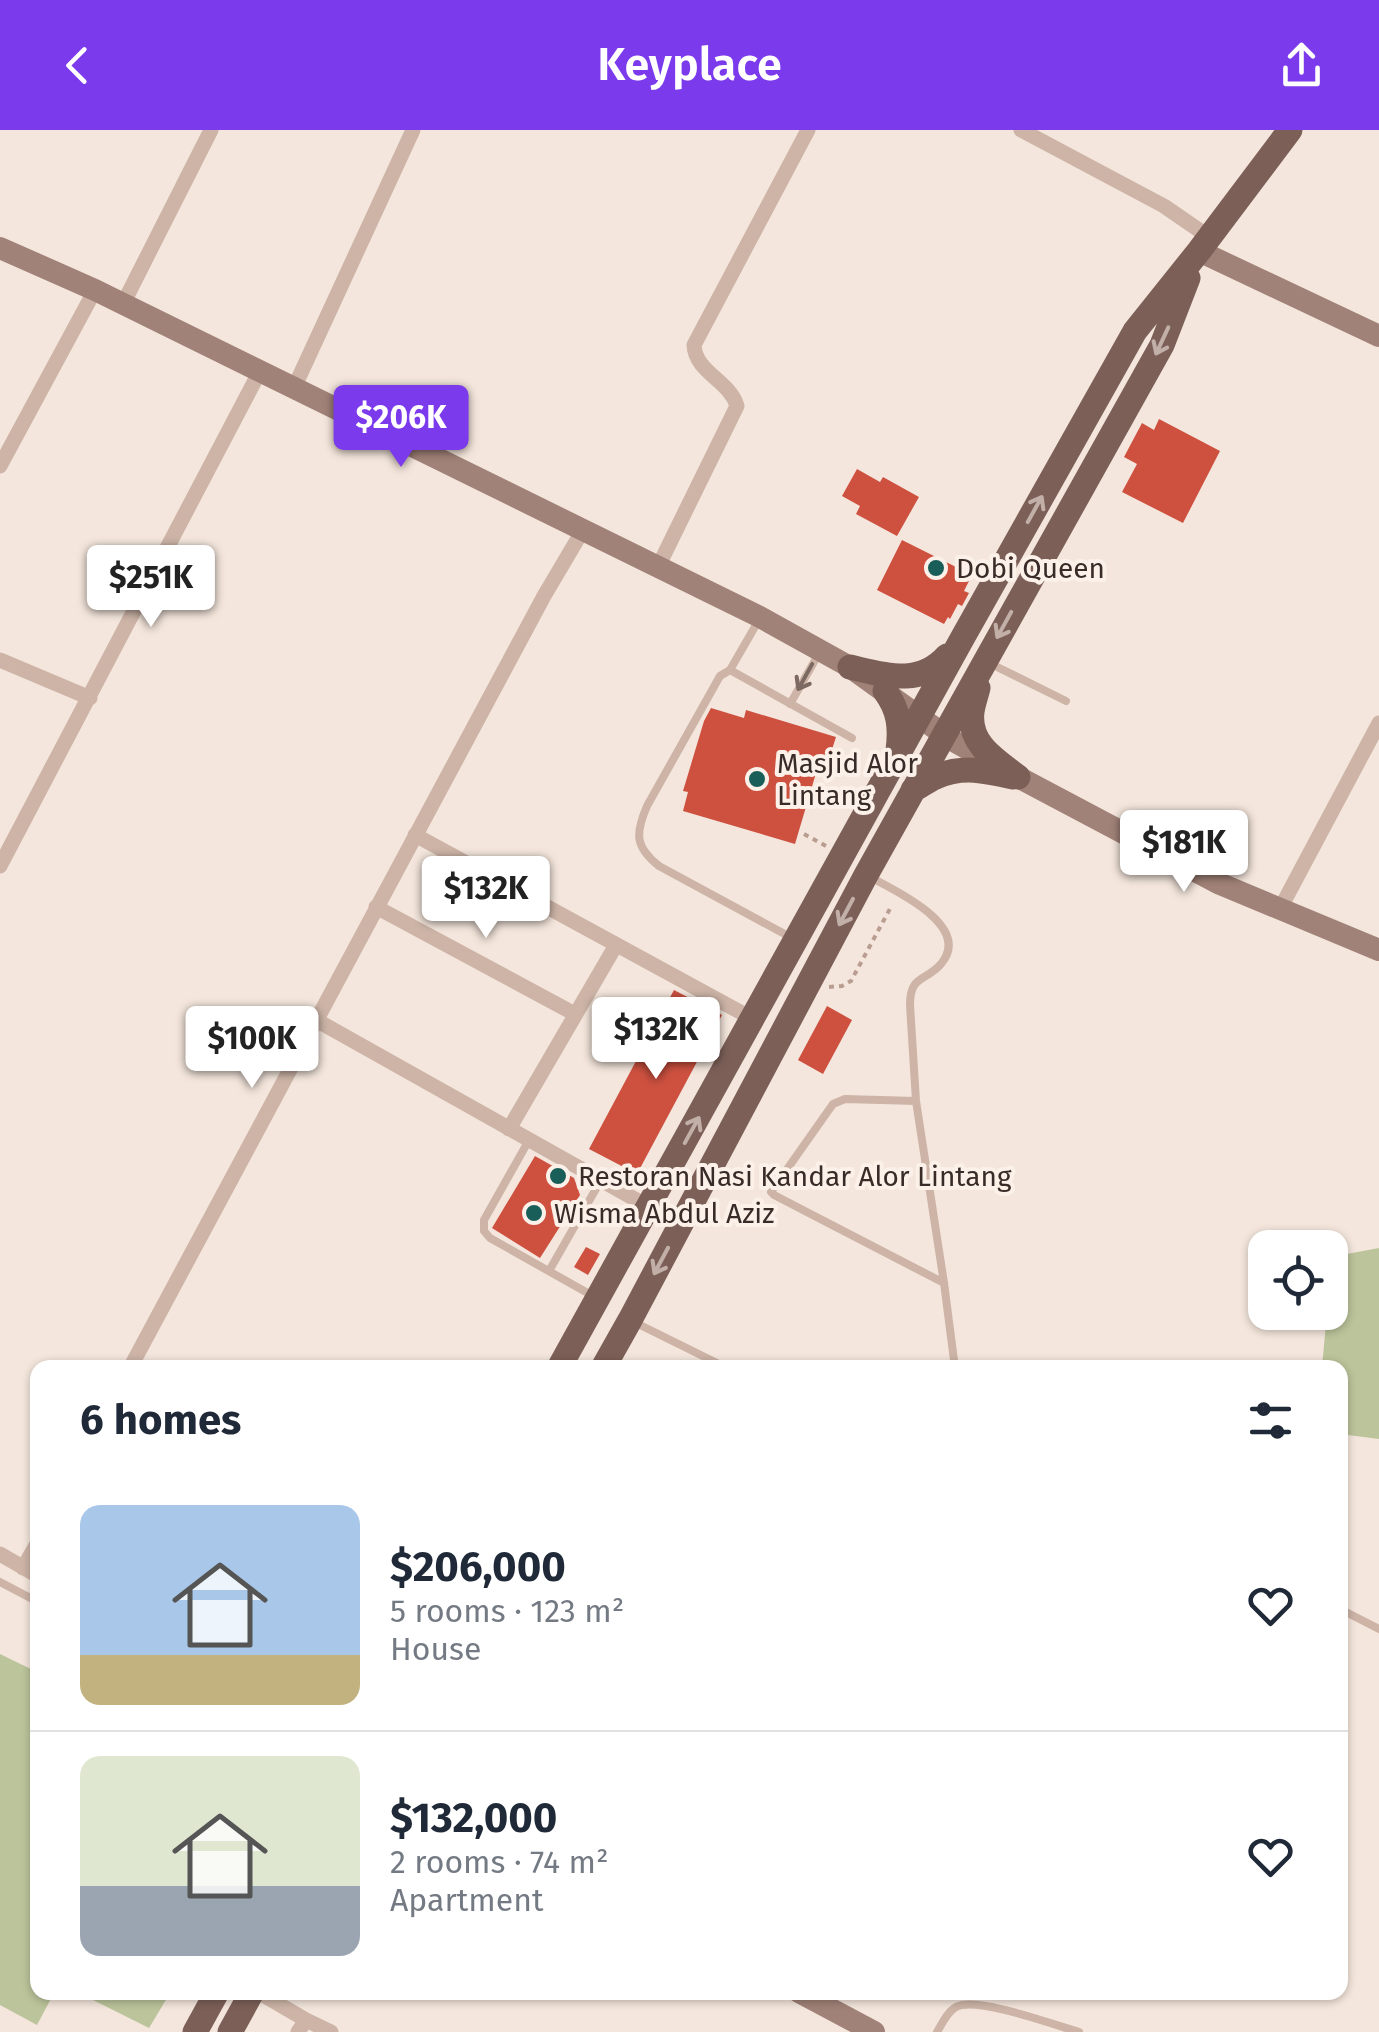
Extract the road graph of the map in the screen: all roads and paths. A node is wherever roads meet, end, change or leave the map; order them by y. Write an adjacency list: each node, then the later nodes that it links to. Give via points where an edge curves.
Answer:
1 (212, 130): 9 (street)
2 (412, 130): 12 (street)
3 (808, 130): 15 (street, via 694,345 698,361 737,406)
4 (1021, 130): 6 (street, via 1164,206)
5 (1290, 130): 6 (main road)
6 (1204, 244): 10 (street); 17 (main road, one-way to 6, via 1136,330); 20 (main road, one-way to 20, via 1162,345)
7 (0, 248): 8 (street)
8 (96, 290): 9 (street); 13 (street)
9 (123, 304): 11 (street)
10 (1379, 336)
11 (260, 371): 12 (street); 24 (street)
12 (294, 388): 14 (street)
13 (0, 466)
14 (583, 530): 15 (street); 34 (street)
15 (658, 567): 16 (street)
16 (760, 618): 18 (street); 22 (lane)
17 (962, 637): 21 (main road, via 920,675 898,678); 27 (main road)
18 (820, 651): 21 (street); 26 (lane, one-way to 26)
19 (0, 660): 24 (street)
20 (983, 663): 25 (lane); 29 (main road); 32 (main road, via 972,728 982,748)
21 (850, 668): 23 (street)
22 (730, 670): 26 (lane); 40 (lane, via 720,676 646,806 639,840 659,866)
23 (885, 691): 27 (street); 31 (main road, via 899,720)
24 (90, 698): 35 (street)
25 (1066, 701)
26 (790, 704): 30 (lane)
27 (919, 716): 29 (street); 31 (main road)
28 (1379, 723): 39 (street)
29 (944, 734): 32 (street); 33 (main road)
30 (852, 738)
31 (898, 756): 40 (main road)
32 (1018, 778): 33 (main road, via 954,770); 39 (street)
33 (912, 790): 36 (main road)
34 (415, 835): 38 (street); 41 (street)
35 (0, 866)
36 (866, 875): 37 (lane); 43 (main road, one-way to 43)
37 (899, 892): 43 (path, via 852,980 830,988); 47 (lane, via 948,934 944,961 910,993)
38 (376, 908): 44 (street); 46 (street)
39 (1280, 909): 42 (street)
40 (796, 940): 45 (main road)
41 (616, 944): 44 (street); 45 (street)
42 (1379, 950)
43 (812, 978): 55 (main road, one-way to 55)
44 (575, 1014): 48 (street)
45 (753, 1018): 51 (main road, one-way to 45)
46 (316, 1020): 48 (street); 56 (street)
47 (916, 1101): 53 (lane); 53 (lane, via 833,1104 772,1192)
48 (509, 1129): 49 (street)
49 (529, 1140): 50 (street); 52 (lane, via 484,1231)
50 (600, 1180): 51 (street); 52 (lane)
51 (649, 1207): 54 (main road)
52 (549, 1272): 54 (lane)
53 (944, 1282): 60 (lane)
54 (598, 1298): 57 (main road)
55 (630, 1320): 58 (main road); 59 (lane)
56 (134, 1360)
57 (563, 1360)
58 (608, 1360)
59 (711, 1360)
60 (953, 1360)
61 (0, 1554): 62 (street)
62 (30, 1572)
63 (0, 1582): 64 (lane)
64 (30, 1598)
65 (1348, 1613): 66 (lane)
66 (1379, 1629)
67 (213, 2000): 72 (main road)
68 (250, 2000): 73 (main road)
69 (266, 2000): 71 (street)
70 (814, 2000): 75 (street)
71 (302, 2026): 74 (street)
72 (195, 2032)
73 (230, 2032)
74 (331, 2032)
75 (874, 2032)
76 (937, 2032): 77 (lane, via 950,2012 970,2004)
77 (1079, 2032)

